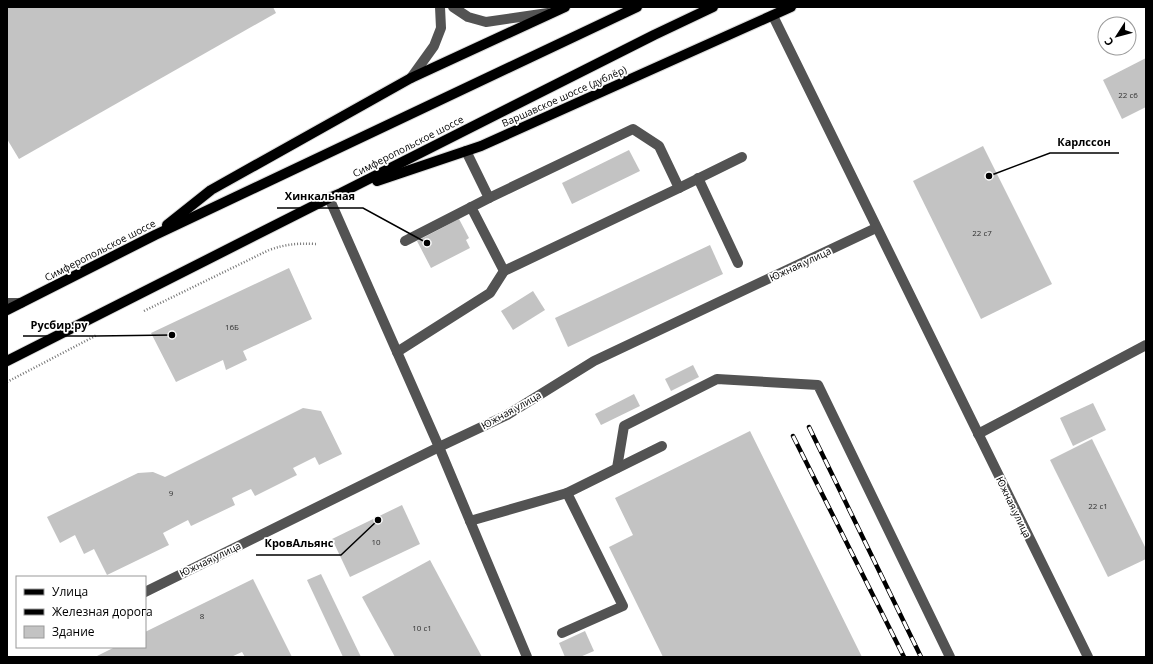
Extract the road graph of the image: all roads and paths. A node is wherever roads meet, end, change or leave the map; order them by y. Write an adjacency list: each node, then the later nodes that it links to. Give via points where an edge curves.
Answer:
1 (440, 7): 9 (street, via 441,28 434,46)
2 (453, 7): 7 (street, via 468,17 486,22)
3 (565, 7): 7 (main road)
4 (638, 7): 19 (main road, Симферопольское шоссе)
5 (713, 7): 14 (main road, Симферопольское шоссе)
6 (792, 7): 8 (main road, Варшавское шоссе (дублёр))
7 (554, 13): 9 (main road)
8 (772, 16): 10 (main road, Варшавское шоссе (дублёр)); 18 (street, Южная улица)
9 (411, 78): 19 (main road, via 211,190)
10 (466, 151): 14 (main road, Варшавское шоссе (дублёр)); 16 (street)
11 (742, 157): 12 (street)
12 (698, 178): 13 (street); 22 (street)
13 (678, 188): 16 (street, via 659,146 633,129); 23 (street)
14 (341, 193): 15 (main road, Симферопольское шоссе)
15 (329, 198): 30 (street); 31 (main road, Симферопольское шоссе)
16 (489, 198): 17 (street)
17 (471, 207): 20 (street); 23 (street)
18 (876, 228): 33 (street, Южная улица); 35 (street, Южная улица, via 594,361 507,415)
19 (155, 235): 25 (main road, Симферопольское шоссе)
20 (405, 241)
21 (316, 244): 27 (path, via 299,243 268,250)
22 (738, 263)
23 (504, 271): 30 (street, via 490,293)
24 (7, 303): 25 (street)
25 (21, 303): 26 (main road, Симферопольское шоссе)
26 (7, 310)
27 (143, 311)
28 (102, 332): 32 (path)
29 (1146, 345): 33 (street)
30 (397, 352): 35 (street)
31 (7, 361)
32 (7, 382)
33 (978, 434): 43 (street, Южная улица)
34 (662, 446): 36 (street)
35 (439, 447): 38 (street); 39 (street, Южная улица)
36 (617, 468): 37 (street); 42 (street, via 624,426 717,379 818,385)
37 (567, 493): 38 (street); 40 (street, via 623,606)
38 (470, 521): 41 (street)
39 (146, 592)
40 (562, 633)
41 (527, 657)
42 (950, 657)
43 (1088, 657)

